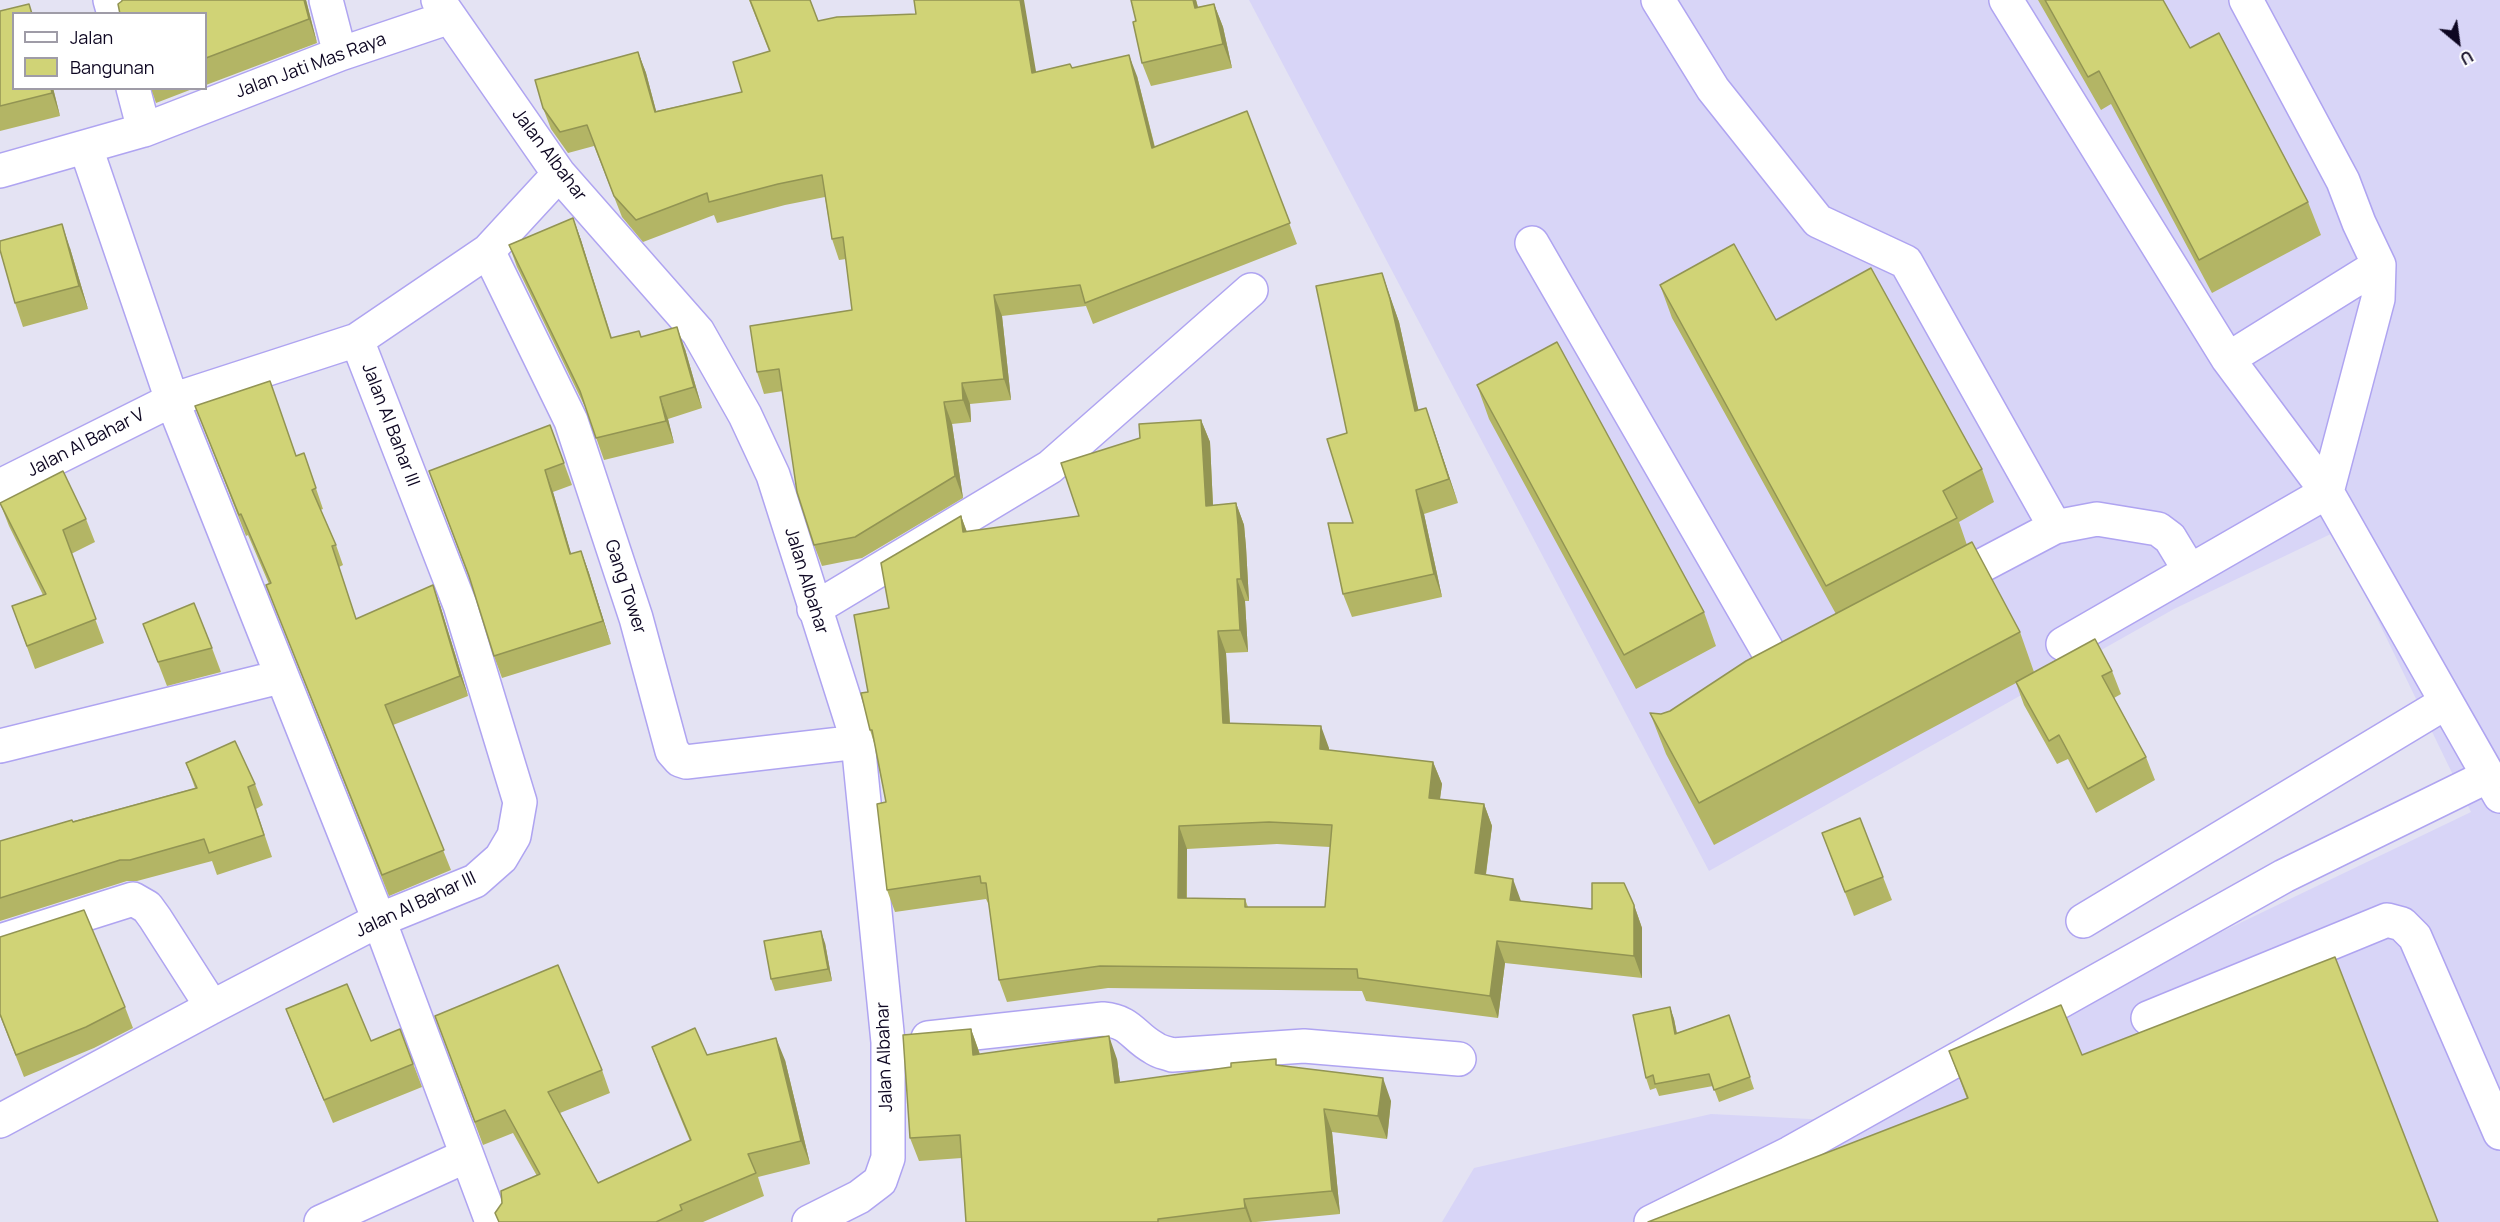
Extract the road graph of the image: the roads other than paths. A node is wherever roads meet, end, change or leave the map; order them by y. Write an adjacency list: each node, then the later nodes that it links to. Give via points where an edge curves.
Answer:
1 (326, 0): 6 (street)
2 (1658, 0): 21 (street, via 1713,89 1818,221 1906,262)
3 (2006, 0): 17 (street)
4 (2246, 0): 14 (street, via 2343,181)
5 (444, 8): 6 (street, Jalan Jati Mas Raya); 11 (street, Jalan Albahar)
6 (340, 54): 8 (street, Jalan Jati Mas Raya)
7 (134, 90): 8 (street)
8 (144, 130): 9 (street, Jalan Jati Mas Raya)
9 (86, 148): 10 (street, Jalan Jati Mas Raya); 18 (street)
10 (0, 171)
11 (559, 174): 13 (street, Jalan Al Bahar V); 24 (street, Jalan Albahar, via 698,332 746,415 773,475)
12 (1532, 243): 26 (street)
13 (488, 252): 16 (street, Jalan Al Bahar V); 29 (street, Gang Tower, via 572,422 636,618 672,751 686,762)
14 (2379, 265): 17 (street); 20 (street, via 2378,299)
15 (1251, 290): 24 (street, via 1050,467)
16 (357, 340): 18 (street, Jalan Al Bahar V); 32 (street, Jalan Al Bahar III, via 460,605 520,802 514,836 501,858 475,881)
17 (2228, 359): 20 (street)
18 (172, 400): 19 (street, Jalan Al Bahar V); 27 (street)
19 (0, 486)
20 (2327, 492): 22 (street); 28 (street)
21 (2055, 527): 22 (street, via 2097,519 2158,529 2170,538); 23 (street)
22 (2190, 571): 25 (street)
23 (1917, 600)
24 (814, 609): 29 (street, Jalan Albahar)
25 (2063, 644)
26 (1779, 673)
27 (280, 677): 30 (street); 32 (street)
28 (2445, 703): 31 (street); 33 (street)
29 (858, 741): 37 (street, Jalan Albahar)
30 (0, 746)
31 (2494, 786): 45 (street, via 2284,876 1790,1153)
32 (379, 920): 35 (street, Jalan Al Bahar III); 41 (street)
33 (2083, 921)
34 (0, 941): 35 (street, via 133,899 147,907)
35 (212, 1007): 39 (street, Jalan Al Bahar III)
36 (2148, 1018): 40 (street, via 2387,920 2402,924 2415,937)
37 (888, 1042): 38 (street, via 1103,1019 1127,1026 1153,1048 1173,1056 1304,1046); 44 (street, Jalan Albahar, via 888,1158 880,1181 859,1197)
38 (1459, 1059)
39 (0, 1121)
40 (2500, 1133)
41 (466, 1156): 42 (street); 43 (street)
42 (321, 1222)
43 (492, 1222)
44 (809, 1222)
45 (1651, 1222)

